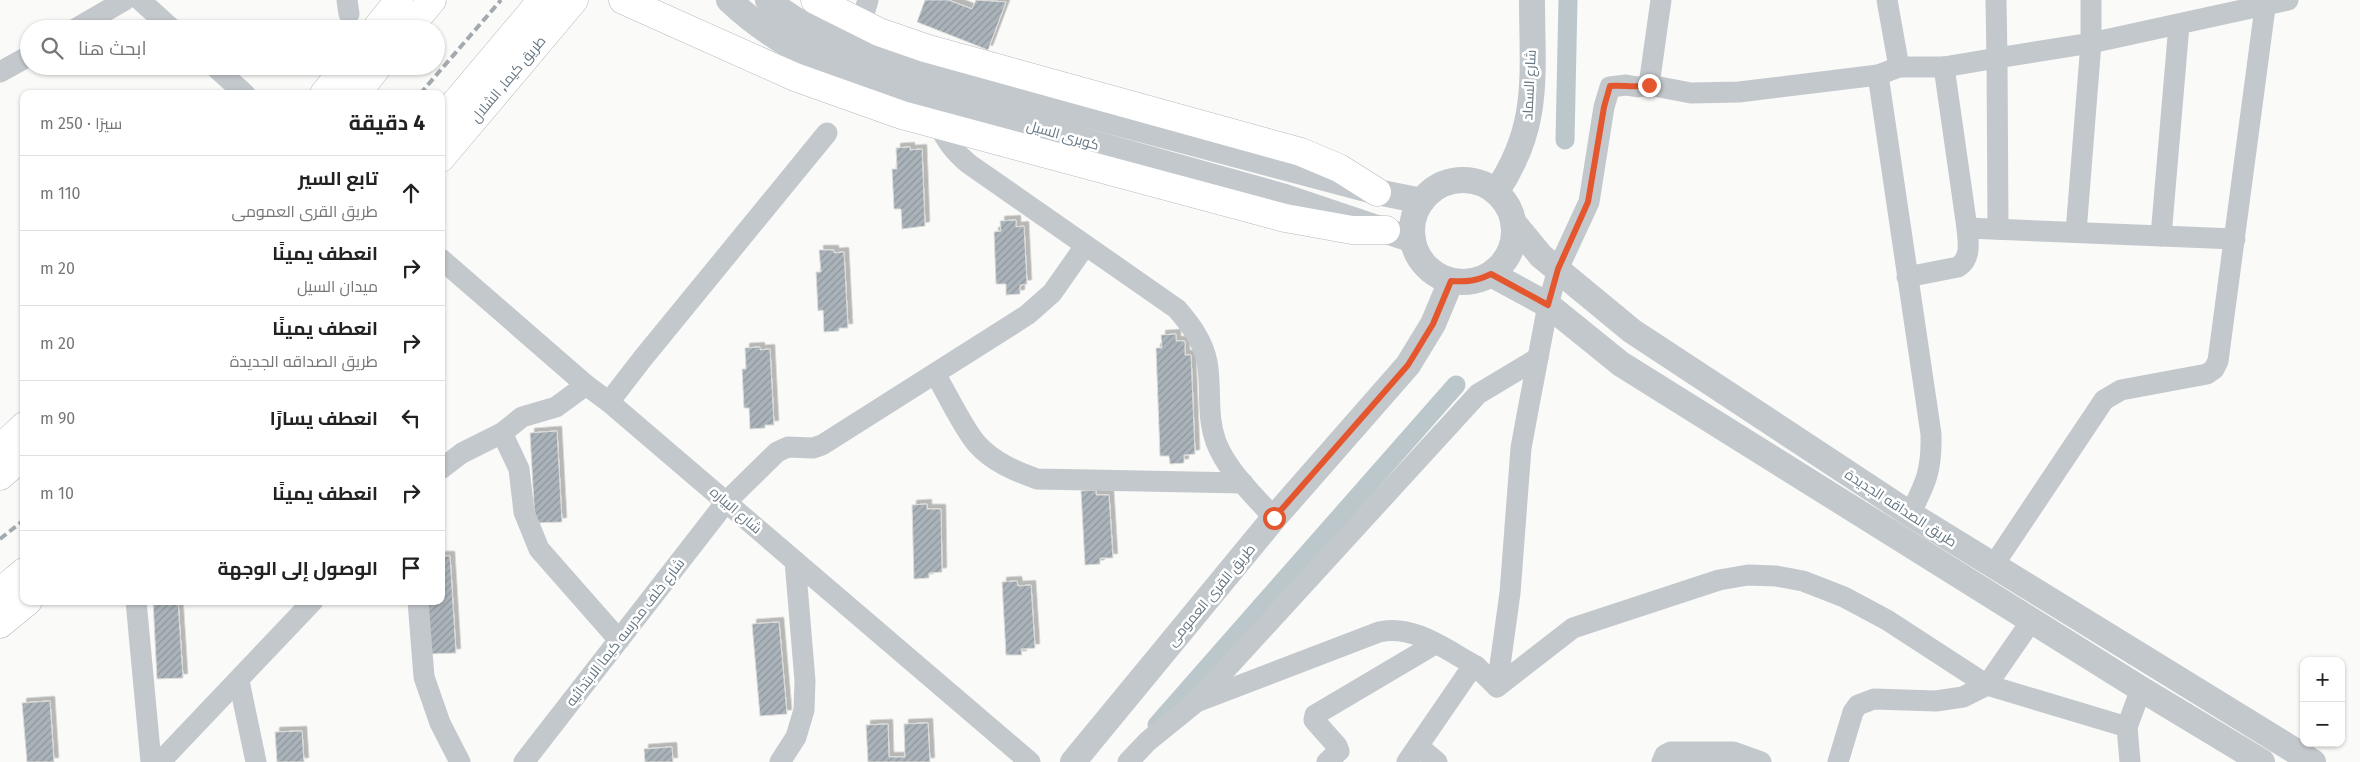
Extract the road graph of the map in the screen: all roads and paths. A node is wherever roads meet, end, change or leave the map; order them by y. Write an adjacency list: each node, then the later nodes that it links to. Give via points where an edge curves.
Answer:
1 (125, 0): 19 (street)
2 (140, 0): 20 (street)
3 (399, 0): 21 (main road)
4 (432, 0): 22 (main road)
5 (542, 0): 38 (main road, طريق كيما, الشلال)
6 (574, 0): 41 (main road, طريق كيما, الشلال)
7 (623, 0): 39 (main road, via 804,81 866,104)
8 (768, 0): 42 (street, كوبرى السيل, via 838,42 896,64)
9 (816, 0): 18 (main road)
10 (1532, 0): 43 (street, شارع السماد, via 1530,116 1518,156)
11 (1661, 0): 34 (street)
12 (1887, 0): 27 (street)
13 (1996, 0): 25 (street)
14 (2091, 0): 24 (street)
15 (2288, 0): 16 (street)
16 (2266, 3): 23 (street); 51 (street)
17 (737, 8): 48 (street, كوبرى السيل, via 773,36 810,58 863,78 1285,197)
18 (864, 12): 42 (main road, via 925,48 1301,152 1339,168)
19 (91, 20)
20 (162, 20)
21 (383, 20)
22 (415, 20)
23 (2179, 25): 24 (street); 50 (street)
24 (2092, 43): 25 (street); 49 (street)
25 (1996, 58): 28 (street); 47 (street)
26 (20, 61): 29 (street)
27 (1899, 67): 28 (street); 33 (street)
28 (1944, 67): 46 (street)
29 (0, 72)
30 (224, 75): 35 (street)
31 (339, 75): 36 (main road)
32 (371, 75): 37 (main road)
33 (1878, 75): 34 (street, via 1739,92 1691,93); 57 (street)
34 (1649, 85): 55 (street, via 1610,86 1588,202)
35 (241, 90)
36 (327, 90)
37 (359, 90)
38 (445, 115)
39 (938, 124): 48 (main road, via 1318,226); 53 (street, via 956,153)
40 (827, 133): 63 (street)
41 (445, 153)
42 (1377, 192): 44 (street, كوبرى السيل)
43 (1496, 192): 44 (street, via 1466,180 1449,182 1434,189); 45 (street, via 1507,206)
44 (1422, 201): 52 (street, via 1415,213)
45 (1513, 222): 55 (street, طريق الصداقه الجديدة, via 1541,256); 56 (street, via 1514,237 1510,251)
46 (1968, 228): 47 (street); 57 (street, via 1968,252 1964,263)
47 (1998, 229): 49 (street)
48 (1386, 230): 52 (street, كوبرى السيل)
49 (2076, 232): 50 (street)
50 (2161, 236): 51 (street)
51 (2235, 239): 75 (street, via 2218,361 2214,369 2207,374 2121,390 2104,400)
52 (1413, 240): 58 (street, via 1426,266)
53 (1085, 246): 61 (street, شارع خلف مدرسه كيما الابتدائيه, via 1052,293 1027,315); 70 (street, via 1177,308 1190,324 1207,362 1209,410 1217,443)
54 (445, 262): 62 (street, شارع البياره)
55 (1558, 269): 59 (street); 72 (street, طريق الصداقه الجديدة, via 1632,331)
56 (1491, 274): 58 (street, via 1478,280); 59 (street, طريق الصداقه الجديدة)
57 (1907, 277): 72 (street, via 1932,458 1927,481)
58 (1451, 281): 73 (street, طريق القرى العمومى, via 1433,324 1408,365)
59 (1548, 305): 60 (street); 83 (street, طريق الصداقه الجديدة, via 1621,364)
60 (1538, 358): 90 (street, via 1521,448 1510,593); 92 (street, via 1478,394)
61 (935, 374): 70 (street, via 976,444 1014,471 1037,478); 71 (street, شارع خلف مدرسه كيما الابتدائيه, via 822,445 788,447 777,452)
62 (586, 385): 63 (street, شارع البياره); 65 (street, via 556,406 522,417)
63 (609, 402): 71 (street, شارع البياره)
64 (20, 430): 66 (main road)
65 (502, 433): 68 (street, via 462,453); 85 (street, via 519,469 524,512 540,549)
66 (0, 449)
67 (20, 458): 69 (main road)
68 (445, 466)
69 (0, 476)
70 (1244, 483): 73 (street)
71 (726, 502): 74 (street, شارع البياره); 85 (street, شارع خلف مدرسه كيما الابتدائيه)
72 (1910, 514): 75 (street, طريق الصداقه الجديدة)
73 (1274, 518): 104 (street, طريق القرى العمومى)
74 (795, 561): 102 (street, via 805,681 804,710 796,737); 103 (street, شارع البياره)
75 (1993, 566): 78 (street, طريق الصداقه الجديدة)
76 (20, 575): 77 (main road)
77 (0, 592)
78 (2047, 599): 83 (street); 93 (street, طريق الصداقه الجديدة)
79 (23, 605): 84 (main road)
80 (136, 605): 97 (street)
81 (418, 605): 100 (street, via 424,677 440,723)
82 (302, 606): 88 (street)
83 (2032, 620): 89 (street); 91 (street, طريق الصداقه الجديدة)
84 (0, 624)
85 (619, 640): 101 (street, شارع خلف مدرسه كيما الابتدائيه)
86 (1435, 644): 87 (street); 92 (street, via 1406,630 1379,632); 106 (street, via 1314,715 1314,720 1339,751)
87 (1476, 666): 90 (street); 96 (street)
88 (239, 681): 98 (street); 99 (street)
89 (1987, 684): 90 (street, via 1887,620 1844,598 1803,581 1748,575 1719,580 1573,628); 94 (street); 110 (street, via 1953,699 1874,699 1858,705)
90 (1497, 687)
91 (2141, 689): 94 (street); 95 (street, طريق الصداقه الجديدة)
92 (1195, 703): 105 (street, via 1148,741)
93 (2232, 714): 95 (street); 113 (street, طريق الصداقه الجديدة)
94 (2128, 727): 111 (street)
95 (2220, 738): 112 (street, طريق الصداقه الجديدة)
96 (1412, 754): 107 (street)
97 (151, 762)
98 (160, 762)
99 (256, 762)
100 (460, 762)
101 (524, 762)
102 (780, 762)
103 (1030, 762)
104 (1072, 762)
105 (1128, 762)
106 (1327, 762)
107 (1437, 762)
108 (1662, 762): 109 (street, via 1671,752 1733,752)
109 (1761, 762)
110 (1838, 762)
111 (2130, 762)
112 (2262, 762)
113 (2313, 762)

